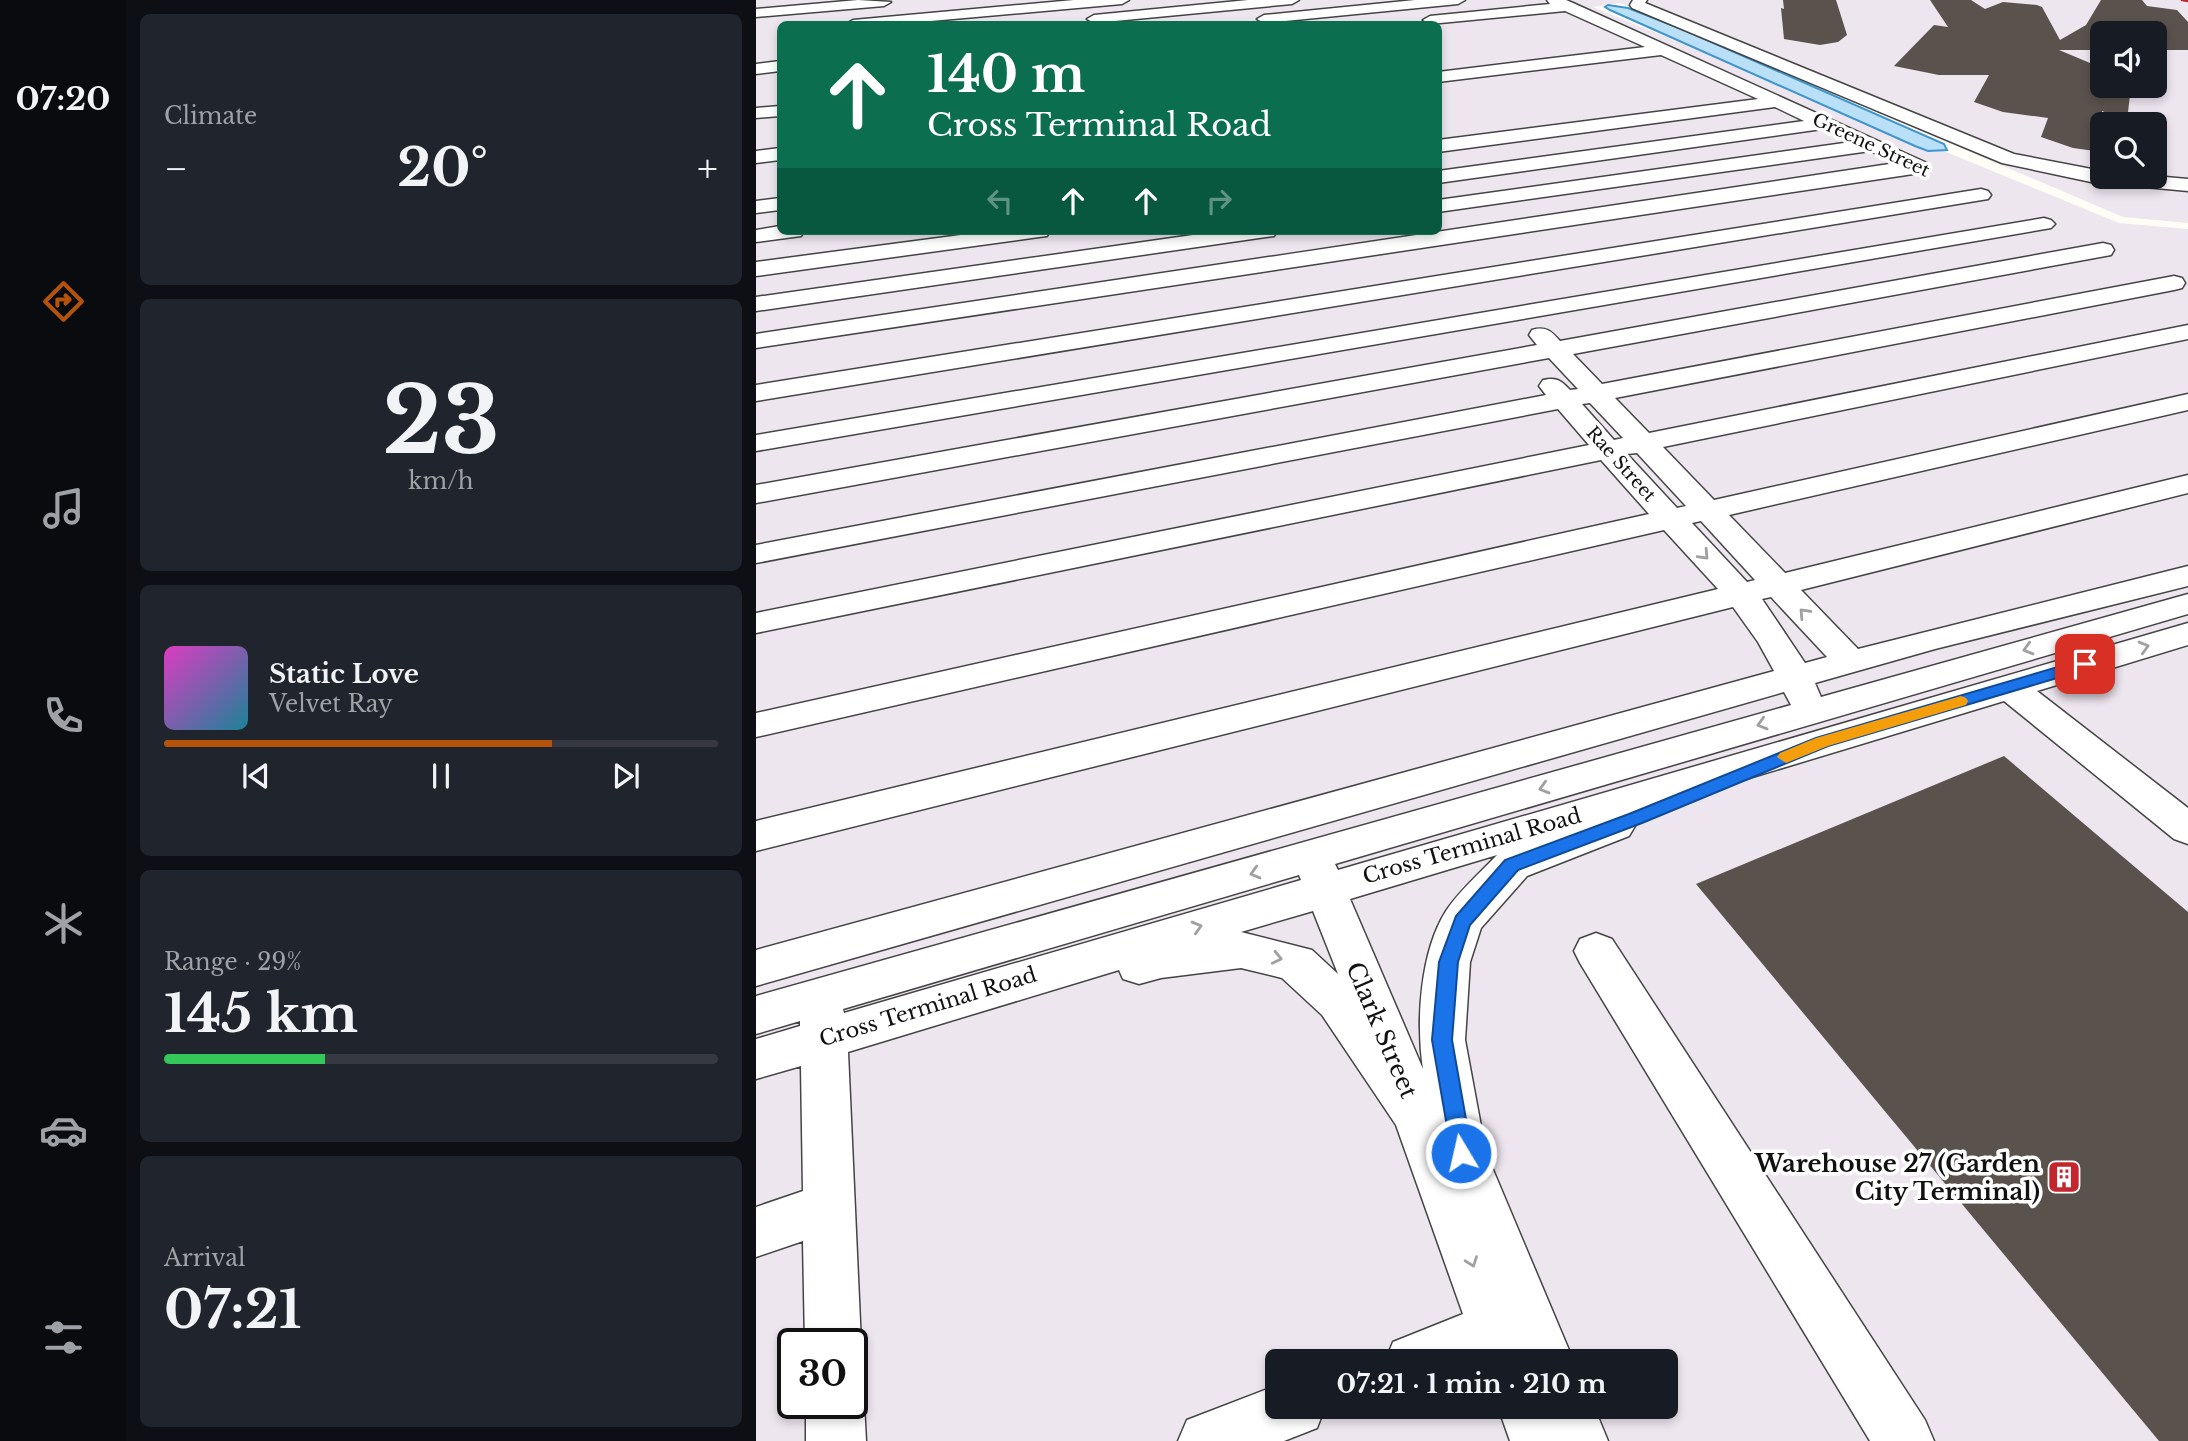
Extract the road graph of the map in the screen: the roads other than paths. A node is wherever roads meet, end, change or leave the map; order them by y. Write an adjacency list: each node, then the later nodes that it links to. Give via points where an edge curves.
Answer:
1 (1122, 0): 10 (street)
2 (1292, 0): 7 (street)
3 (1458, 0): 7 (street, via 1245,21)
4 (1587, 0): 8 (street)
5 (1640, 0): 33 (street, via 1637,5 1690,28 2009,159)
6 (899, 1): 9 (street)
7 (1219, 3): 11 (street); 12 (street)
8 (1561, 3): 13 (street); 14 (street, Greene Street)
9 (756, 13)
10 (887, 21)
11 (1075, 21)
12 (1226, 21)
13 (1426, 21)
14 (1604, 23): 15 (street); 16 (street, Greene Street)
15 (1576, 26)
16 (1664, 50): 19 (street); 20 (street, Greene Street)
17 (777, 66): 18 (street)
18 (756, 69)
19 (1442, 77)
20 (1738, 84): 21 (street); 22 (street, Greene Street)
21 (1711, 87)
22 (1777, 102): 25 (street, Greene Street); 26 (street)
23 (777, 111): 24 (street)
24 (756, 113)
25 (1825, 123): 27 (street, Greene Street); 32 (street)
26 (1442, 145)
27 (1872, 145): 30 (street, Greene Street); 38 (street)
28 (777, 154): 29 (street)
29 (756, 157)
30 (1917, 166): 42 (street); 50 (street, Greene Street, via 1987,198)
31 (2188, 173): 34 (street)
32 (1442, 176)
33 (2090, 176)
34 (2167, 180)
35 (2167, 183): 36 (street)
36 (2188, 185)
37 (777, 204): 39 (street)
38 (1442, 205)
39 (756, 207)
40 (2019, 212): 41 (street)
41 (2056, 229): 53 (street); 57 (street, via 2108,253)
42 (1442, 232)
43 (777, 233): 48 (street)
44 (1009, 235): 49 (street)
45 (1238, 235): 52 (street)
46 (1425, 235): 56 (street)
47 (1432, 235): 50 (street, Rae Street)
48 (756, 236)
49 (756, 269)
50 (1472, 278): 53 (street, Rae Street); 54 (street, Rae Street); 59 (street)
51 (2170, 281): 60 (street)
52 (756, 304)
53 (1521, 313): 54 (street); 57 (street, Rae Street)
54 (1492, 318): 58 (street, Rae Street); 63 (street)
55 (2188, 332): 64 (street)
56 (756, 341)
57 (1555, 349): 58 (street); 60 (street, Rae Street)
58 (1525, 355): 61 (street, Rae Street); 67 (street)
59 (756, 393)
60 (1598, 394): 61 (street); 64 (street, Rae Street)
61 (1565, 401): 65 (street, Rae Street); 70 (street)
62 (2188, 402): 68 (street)
63 (756, 443)
64 (1644, 443): 65 (street); 68 (street, Rae Street)
65 (1607, 451): 69 (street, Rae Street); 75 (street)
66 (2188, 484): 72 (street)
67 (756, 494)
68 (1708, 511): 69 (street); 72 (street, Rae Street)
69 (1671, 519): 73 (street, Rae Street, one-way to 73); 80 (street)
70 (756, 554)
71 (2188, 576): 77 (street)
72 (1779, 586): 73 (street); 77 (street, Rae Street, one-way to 72)
73 (1741, 595): 79 (street, Rae Street, via 1756,612); 82 (street)
74 (2188, 604): 79 (street, Cross Terminal Road, one-way to 79)
75 (756, 623)
76 (2188, 634): 78 (street, Cross Terminal Road, one-way to 76)
77 (1851, 662): 79 (street)
78 (2008, 687): 79 (street, Cross Terminal Road); 81 (street)
79 (1809, 710): 83 (street, Cross Terminal Road); 85 (street); 94 (street, via 1636,819 1512,865 1462,921 1448,962 1442,1040 1461,1153)
80 (756, 725)
81 (2188, 829)
82 (756, 836)
83 (1318, 873): 87 (street, Cross Terminal Road, one-way to 83); 88 (street, Cross Terminal Road, one-way to 88); 90 (street, Clark Street)
84 (1596, 951): 104 (street)
85 (756, 968)
86 (756, 1015): 88 (street, Cross Terminal Road)
87 (900, 1015): 88 (street, Cross Terminal Road); 90 (street, one-way to 90, via 966,1015 1161,960 1241,950 1296,963 1338,1002)
88 (823, 1017): 89 (street, Cross Terminal Road); 91 (street)
89 (756, 1059)
90 (1417, 1114): 94 (street, Clark Street, one-way to 94)
91 (828, 1208): 92 (street); 93 (street)
92 (756, 1232)
93 (832, 1328)
94 (1520, 1342): 95 (street)
95 (1483, 1349)
96 (835, 1419): 101 (street)
97 (1270, 1419): 100 (street)
98 (1532, 1419): 102 (street)
99 (1570, 1419): 103 (street)
100 (1231, 1437)
101 (836, 1441)
102 (1540, 1441)
103 (1578, 1441)
104 (1904, 1441)

